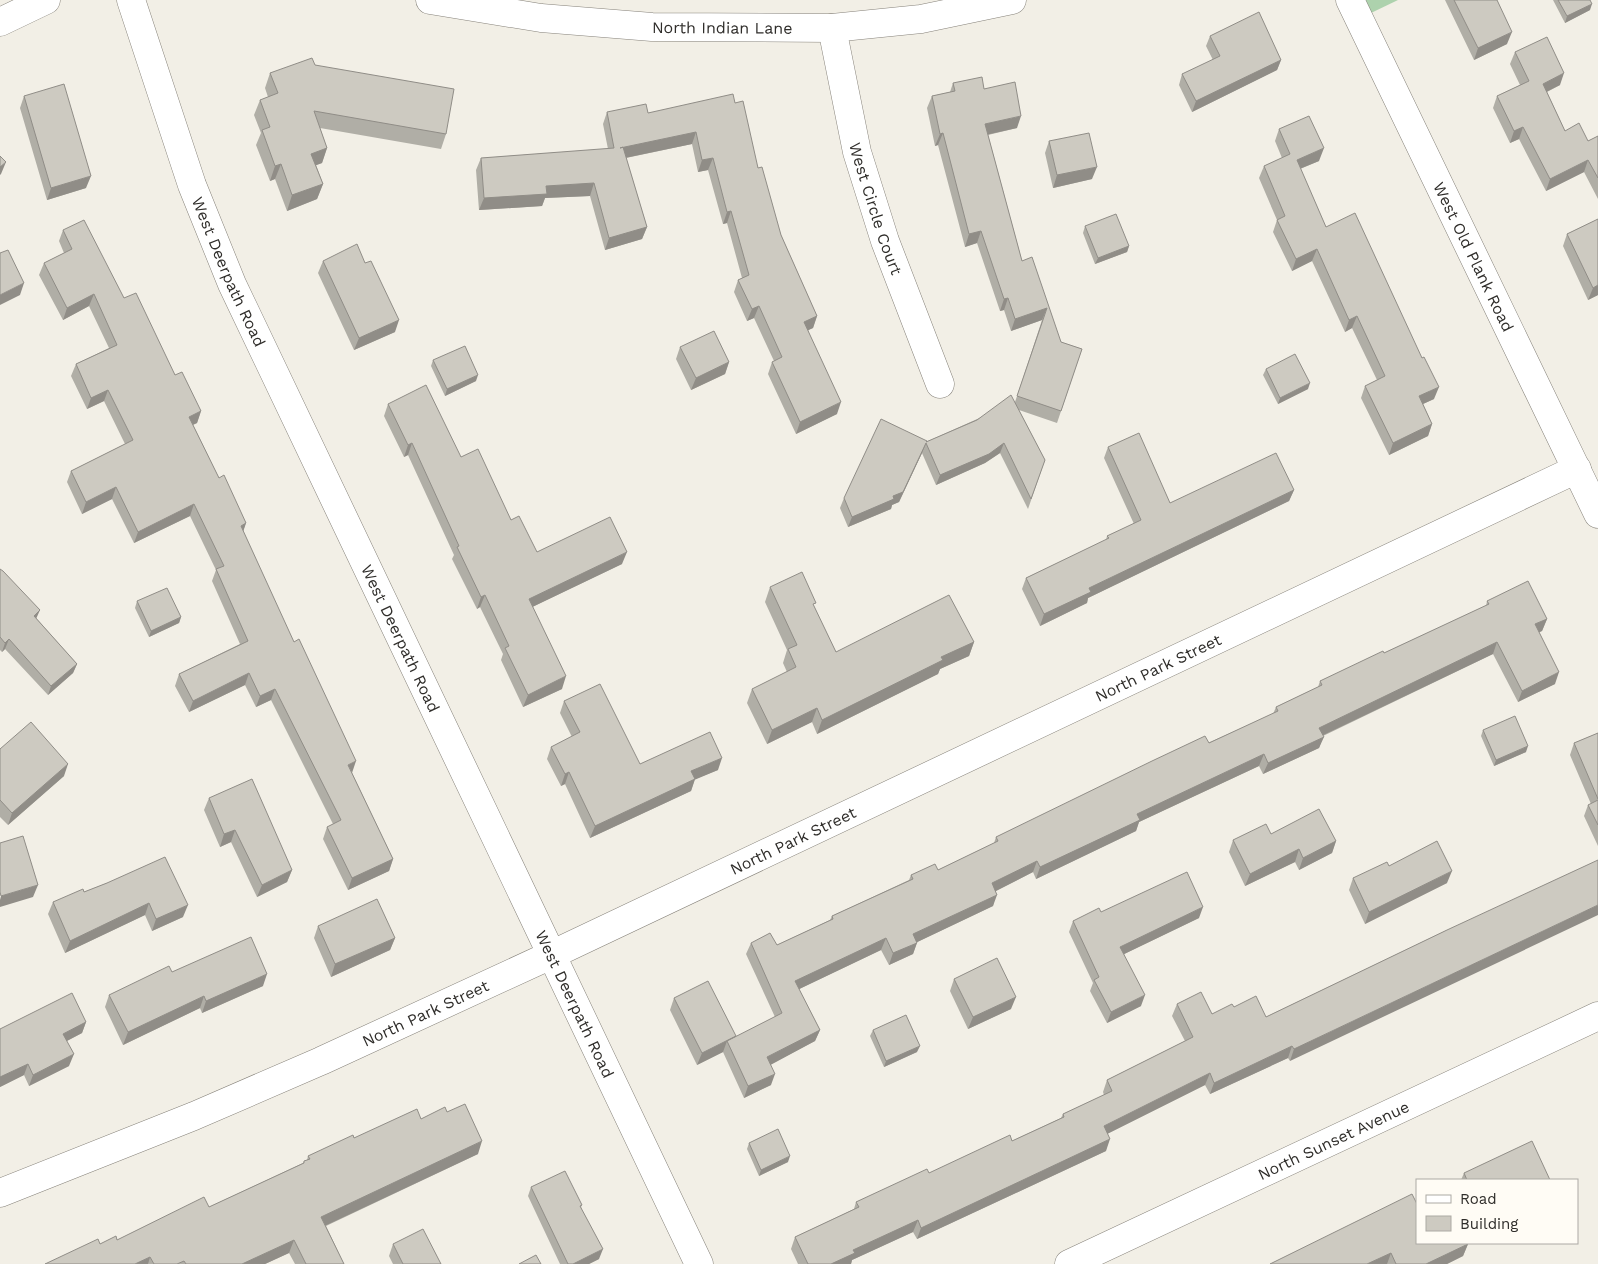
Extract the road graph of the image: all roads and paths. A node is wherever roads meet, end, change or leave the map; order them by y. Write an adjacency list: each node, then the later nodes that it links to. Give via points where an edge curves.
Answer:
1 (46, 0): 6 (street)
2 (132, 0): 11 (street, West Deerpath Road, via 192,185 232,284)
3 (430, 0): 7 (street, North Indian Lane, via 541,18 652,27)
4 (1012, 0): 7 (street, North Indian Lane, via 921,19)
5 (1350, 0): 9 (street, West Old Plank Road)
6 (0, 22)
7 (832, 28): 8 (street, West Circle Court, via 856,152 885,241)
8 (940, 384)
9 (1577, 469): 10 (street, West Old Plank Road); 11 (street, North Park Street)
10 (1598, 514)
11 (552, 955): 13 (street, North Park Street, via 285,1077); 14 (street, West Deerpath Road)
12 (1598, 1016): 15 (street, North Sunset Avenue)
13 (0, 1193)
14 (699, 1264)
15 (1069, 1264)

